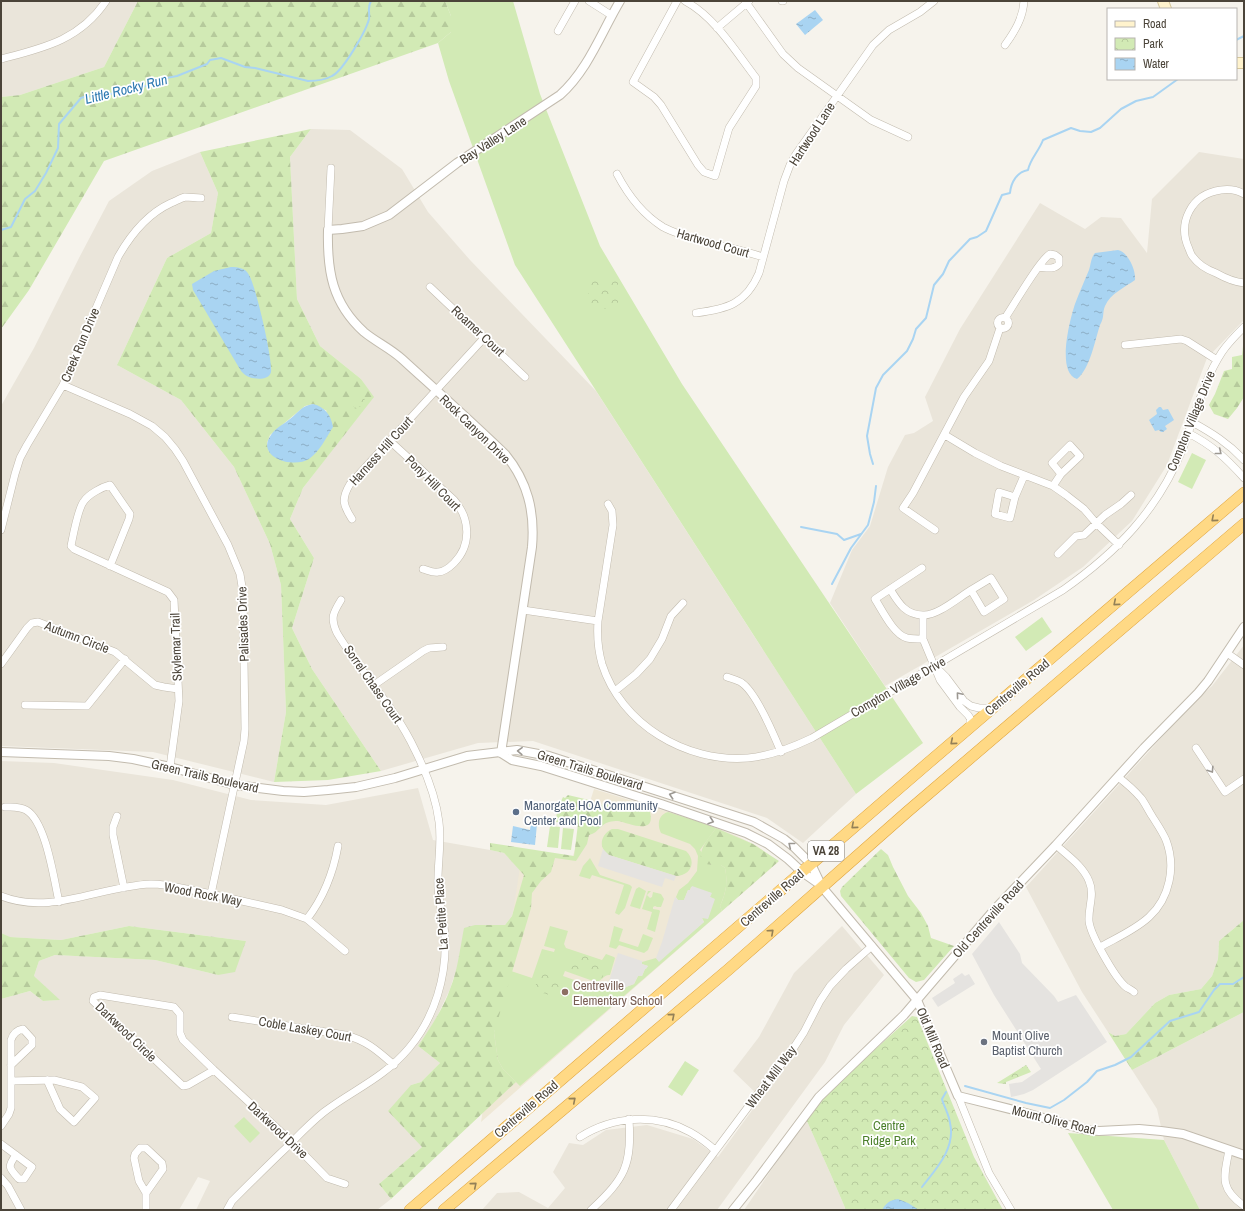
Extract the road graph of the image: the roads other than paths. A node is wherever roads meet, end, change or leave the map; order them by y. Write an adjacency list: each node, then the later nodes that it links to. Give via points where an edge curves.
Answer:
1 (106, 1): 14 (street, via 95,16 66,38 43,48)
2 (575, 1): 12 (street)
3 (589, 1): 10 (street)
4 (620, 1): 10 (street, Bay Valley Lane)
5 (677, 1): 11 (street, via 633,82 661,105 698,165 704,172 715,176 729,128 756,86 756,78)
6 (685, 1): 11 (street, via 698,9)
7 (934, 1): 15 (street, Hartwood Lane, via 889,30 877,41)
8 (1024, 1): 13 (street, via 1022,16)
9 (747, 2): 11 (street); 15 (street, via 790,61)
10 (611, 16): 21 (street, Bay Valley Lane, via 583,69 560,95 457,163 389,215 363,226)
11 (717, 28)
12 (558, 31)
13 (1005, 45)
14 (1, 59)
15 (836, 96): 16 (street, via 871,120); 22 (street, Hartwood Lane, via 790,165)
16 (908, 137)
17 (331, 168): 21 (street, Rock Canyon Drive)
18 (617, 174): 22 (street, Hartwood Court, via 636,204 663,226 685,236)
19 (1244, 194): 24 (street, via 1228,189 1212,191 1192,206 1184,224 1185,240 1193,257 1209,270 1233,282)
20 (201, 198): 32 (street, Creek Run Drive, via 184,197 167,205 148,218 130,237 118,257)
21 (328, 230): 33 (street, Rock Canyon Drive, via 327,257 330,275 347,312 365,332 400,357)
22 (764, 257): 26 (street, Hartwood Lane, via 753,286 740,300 722,309)
23 (1039, 267): 36 (street, via 1005,318 1008,326 1000,328 989,361 964,396)
24 (1244, 283)
25 (430, 287): 28 (street, Roamer Court)
26 (696, 313)
27 (1244, 327): 30 (street, Compton Village Drive)
28 (485, 337): 31 (street, Roamer Court); 33 (street, Harness Hill Court)
29 (1125, 345): 30 (street, via 1181,339)
30 (1217, 360): 34 (street, Compton Village Drive, via 1206,381)
31 (526, 377)
32 (63, 385): 50 (street, Creek Run Drive, via 20,458); 87 (street, Palisades Drive, via 138,418 165,437 183,461 234,558 243,593 246,717)
33 (436, 390): 37 (street, Harness Hill Court); 61 (street, Rock Canyon Drive, via 504,454 517,470 526,488 532,510 534,533)
34 (1192, 422): 35 (street, Compton Village Drive); 38 (street, via 1225,442)
35 (1188, 433): 41 (street, one-way to 41, via 1226,457); 52 (street, Compton Village Drive, via 1174,467 1156,499)
36 (945, 434): 40 (street, via 979,456); 51 (street, via 902,508)
37 (390, 441): 47 (street, Harness Hill Court, via 353,480 346,492 345,507); 56 (street, Pony Hill Court, via 454,500 466,521 465,546 456,562 437,573)
38 (1244, 460)
39 (1061, 474): 42 (street)
40 (1024, 476): 42 (street); 45 (street)
41 (1244, 478)
42 (1053, 486): 48 (street, via 1084,510)
43 (1244, 493): 77 (highway, Centreville Road / VA 28, one-way to 77)
44 (1130, 495): 48 (street)
45 (1015, 497)
46 (608, 504): 63 (street, Compton Village Drive, via 612,511 613,525)
47 (352, 518)
48 (1096, 523): 52 (street); 53 (street, via 1084,535 1076,536)
49 (1244, 524): 94 (highway, Centreville Road / VA 28)
50 (1, 530)
51 (935, 530)
52 (1120, 545): 71 (street, Compton Village Drive, via 1064,590)
53 (1058, 554)
54 (110, 566): 54 (street, Skylemar Trail, via 71,546 83,502 110,485 130,514); 74 (street, Skylemar Trail, via 168,592 174,600)
55 (922, 568): 57 (street)
56 (423, 569)
57 (890, 589): 62 (street, via 905,610); 65 (street, via 875,599 895,630 907,638)
58 (971, 590): 58 (street, via 991,578 1004,599 984,612); 62 (street, via 946,606)
59 (341, 600): 73 (street, Sorrel Chase Court, via 333,613 335,628)
60 (683, 603): 75 (street, via 671,616 662,639 650,659)
61 (523, 610): 63 (street); 82 (street, Rock Canyon Drive)
62 (923, 615): 65 (street)
63 (598, 621): 75 (street, Compton Village Drive, via 601,660)
64 (1244, 627): 67 (street, Old Centreville Road)
65 (923, 639): 71 (street)
66 (443, 647): 73 (street, via 423,651)
67 (1227, 653): 70 (street); 85 (street, Old Centreville Road, via 1198,693)
68 (125, 658): 69 (street, Autumn Circle, via 116,652 38,622 27,628); 74 (street, Autumn Circle, via 155,685); 76 (street, Autumn Circle, via 87,706)
69 (1, 664)
70 (1244, 665)
71 (935, 666): 77 (street, one-way to 71, via 979,708 964,701); 78 (street, via 940,680 970,718); 81 (street, Compton Village Drive, via 812,738)
72 (727, 677): 81 (street, via 742,683 754,698)
73 (374, 685): 84 (street, Sorrel Chase Court, via 406,732)
74 (178, 689): 83 (street, Skylemar Trail, via 179,701)
75 (615, 691): 81 (street, Compton Village Drive, via 622,703 642,723 663,738 685,748 709,755 734,758)
76 (25, 705)
77 (993, 708): 78 (highway, Centreville Road / VA 28)
78 (970, 727): 92 (highway, Centreville Road / VA 28, one-way to 92)
79 (1196, 748): 86 (street, one-way to 86, via 1225,792)
80 (1, 752): 83 (street, Green Trails Boulevard, via 109,756)
81 (781, 752)
82 (501, 753): 84 (street, Green Trails Boulevard, via 467,756); 92 (street, Green Trails Boulevard, one-way to 82, via 784,839 754,822 549,756 517,750); 93 (street, Green Trails Boulevard, one-way to 93, via 512,760 549,768 746,833 768,844)
83 (170, 767): 87 (street, Green Trails Boulevard)
84 (423, 768): 87 (street, Green Trails Boulevard, via 370,784 328,790 283,791); 107 (street, La Petite Place, via 436,805 439,823 438,890 445,935 444,964 438,994 427,1021)
85 (1118, 776): 90 (street, Old Centreville Road); 101 (street, via 1142,799 1160,829 1168,846 1169,882 1153,913 1135,928)
86 (1244, 779)
87 (235, 785): 96 (street, Palisades Drive)
88 (5, 807): 98 (street, via 26,810 39,823)
89 (117, 816): 95 (street, via 112,827)
90 (1056, 845): 101 (street, via 1081,868 1089,880 1092,895 1090,926); 104 (street, Old Centreville Road, via 994,910)
91 (338, 846): 99 (street, via 327,887)
92 (811, 864): 93 (highway, Centreville Road / VA 28); 94 (street, Green Trails Boulevard)
93 (802, 872): 94 (street, Green Trails Boulevard); 128 (highway, Centreville Road / VA 28)
94 (822, 886): 100 (street, Old Mill Road); 129 (highway, Centreville Road / VA 28, one-way to 94, via 729,969)
95 (124, 888): 96 (street, Wood Rock Way, via 162,885); 98 (street, Wood Rock Way)
96 (211, 894): 99 (street, Wood Rock Way, via 282,910)
97 (1, 896): 98 (street, Wood Rock Way, via 30,903)
98 (59, 902)
99 (307, 919): 102 (street, Wood Rock Way)
100 (872, 946): 104 (street, Old Mill Road); 117 (street, Wheat Mill Way, via 830,986 791,1052)
101 (1100, 947): 103 (street, via 1119,979)
102 (345, 951)
103 (1134, 992)
104 (917, 1000): 111 (street, Old Mill Road); 132 (street, Old Centreville Road, via 898,1022 819,1097)
105 (232, 1017): 107 (street, Coble Laskey Court, via 355,1037 372,1046)
106 (11, 1065): 106 (street, via 32,1045 32,1040 23,1029 12,1036); 110 (street)
107 (394, 1065): 115 (street, La Petite Place, via 323,1112)
108 (214, 1070): 108 (street, Darkwood Circle, via 183,1040 180,1034 180,1014 174,1007 100,995 94,997 93,1001 183,1086); 115 (street, Darkwood Drive)
109 (47, 1080): 109 (street, via 82,1086 95,1098 74,1122 60,1109); 110 (street)
110 (12, 1081): 113 (street, via 11,1108)
111 (958, 1096): 118 (street, Mount Olive Road, via 1086,1130 1173,1132); 133 (street, Old Mill Road, via 989,1173)
112 (629, 1119): 114 (street, via 605,1124); 117 (street, via 649,1119 672,1124 699,1137); 130 (street, via 630,1146 626,1166 615,1186)
113 (1, 1126)
114 (580, 1137)
115 (292, 1142): 122 (street, Darkwood Drive, via 328,1178); 127 (street, La Petite Place, via 232,1201)
116 (1, 1144): 119 (street)
117 (715, 1150): 131 (street, Wheat Mill Way)
118 (1230, 1150): 120 (street, Mount Olive Road); 124 (street, via 1225,1184 1232,1197)
119 (16, 1155)
120 (1244, 1155)
121 (1, 1178): 125 (street)
122 (345, 1184)
123 (146, 1193): 123 (street, via 163,1169 162,1163 146,1148 140,1148 134,1158 139,1181); 126 (street)
124 (1244, 1206)
125 (21, 1210)
126 (146, 1210)
127 (227, 1210)
128 (410, 1210)
129 (444, 1210)
130 (592, 1210)
131 (671, 1210)
132 (733, 1210)
133 (1011, 1210)

